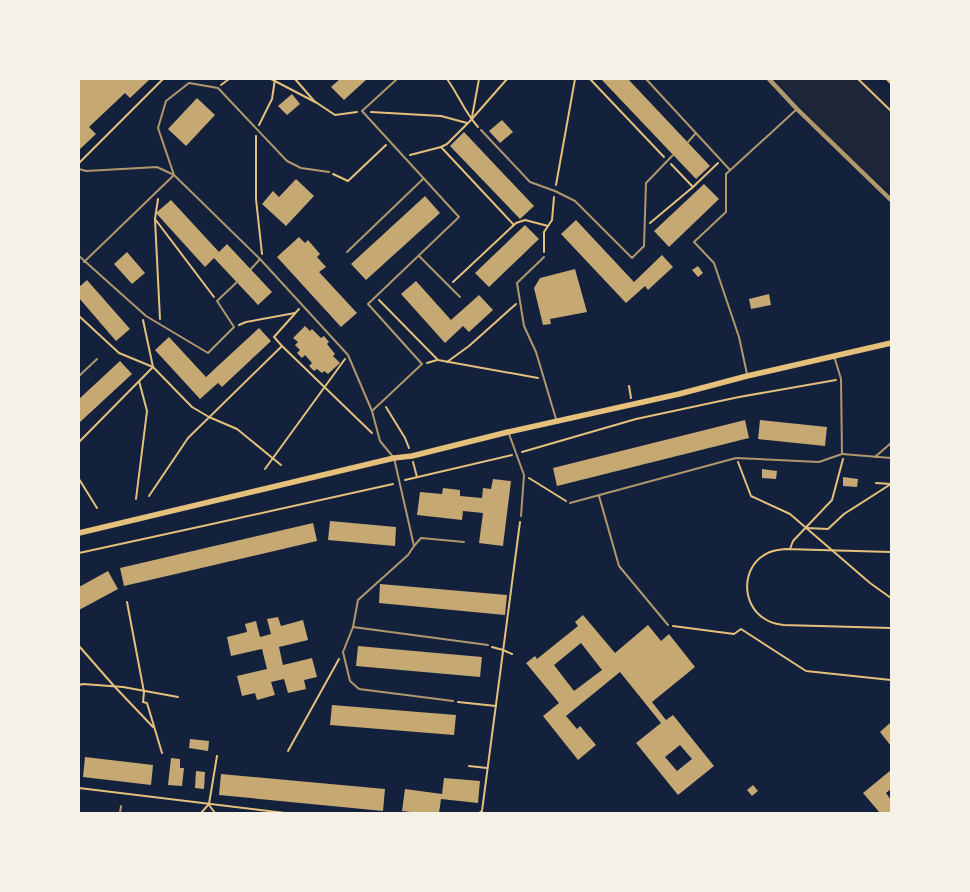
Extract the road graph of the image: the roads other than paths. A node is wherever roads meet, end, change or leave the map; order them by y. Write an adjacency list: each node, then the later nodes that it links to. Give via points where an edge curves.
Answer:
1 (397, 79): 13 (lane, via 362,111)
2 (646, 79): 6 (lane)
3 (769, 79): 4 (street)
4 (797, 109): 10 (lane); 14 (street)
5 (481, 130): 8 (lane, via 530,182 576,201 632,258 644,246 646,182)
6 (696, 133): 7 (lane); 10 (lane)
7 (688, 142)
8 (673, 155)
9 (79, 168): 12 (lane, via 86,171 157,167)
10 (730, 170): 28 (lane, via 726,174 726,212 694,242 714,263 739,337)
11 (329, 172): 12 (lane, via 301,168 287,161 218,88 188,83 166,101 158,128)
12 (174, 175): 19 (lane); 20 (lane)
13 (423, 179): 15 (lane); 17 (lane, via 459,217)
14 (891, 200)
15 (346, 252)
16 (79, 256): 20 (lane)
17 (419, 256): 23 (lane); 29 (lane, via 368,304 422,364)
18 (544, 257): 30 (lane, via 517,283 524,326 536,352)
19 (260, 259): 21 (lane); 29 (lane, via 348,355)
20 (84, 262): 22 (lane, via 146,316 208,353 234,327 217,301)
21 (251, 269)
22 (237, 282)
23 (460, 297)
24 (891, 343): 25 (main road)
25 (835, 356): 28 (main road); 33 (lane, via 841,379)
26 (98, 359): 27 (lane)
27 (79, 376)
28 (747, 376): 30 (main road)
29 (372, 411): 35 (lane, via 380,441)
30 (556, 422): 31 (main road)
31 (508, 432): 35 (main road); 39 (lane, via 524,475)
32 (891, 443): 34 (lane)
33 (843, 454): 34 (lane); 37 (lane, via 820,462 736,458)
34 (876, 456): 36 (lane)
35 (394, 458): 40 (main road); 42 (lane)
36 (891, 458)
37 (599, 496): 38 (lane); 43 (lane, via 619,566)
38 (570, 503)
39 (521, 516)
40 (79, 533)
41 (464, 542): 42 (lane, via 421,538)
42 (414, 546): 44 (lane, via 358,600)
43 (668, 625)
44 (353, 627): 45 (lane); 46 (lane, via 343,652 350,681 359,689)
45 (488, 645)
46 (453, 701)
47 (121, 806): 48 (lane)
48 (120, 813)

